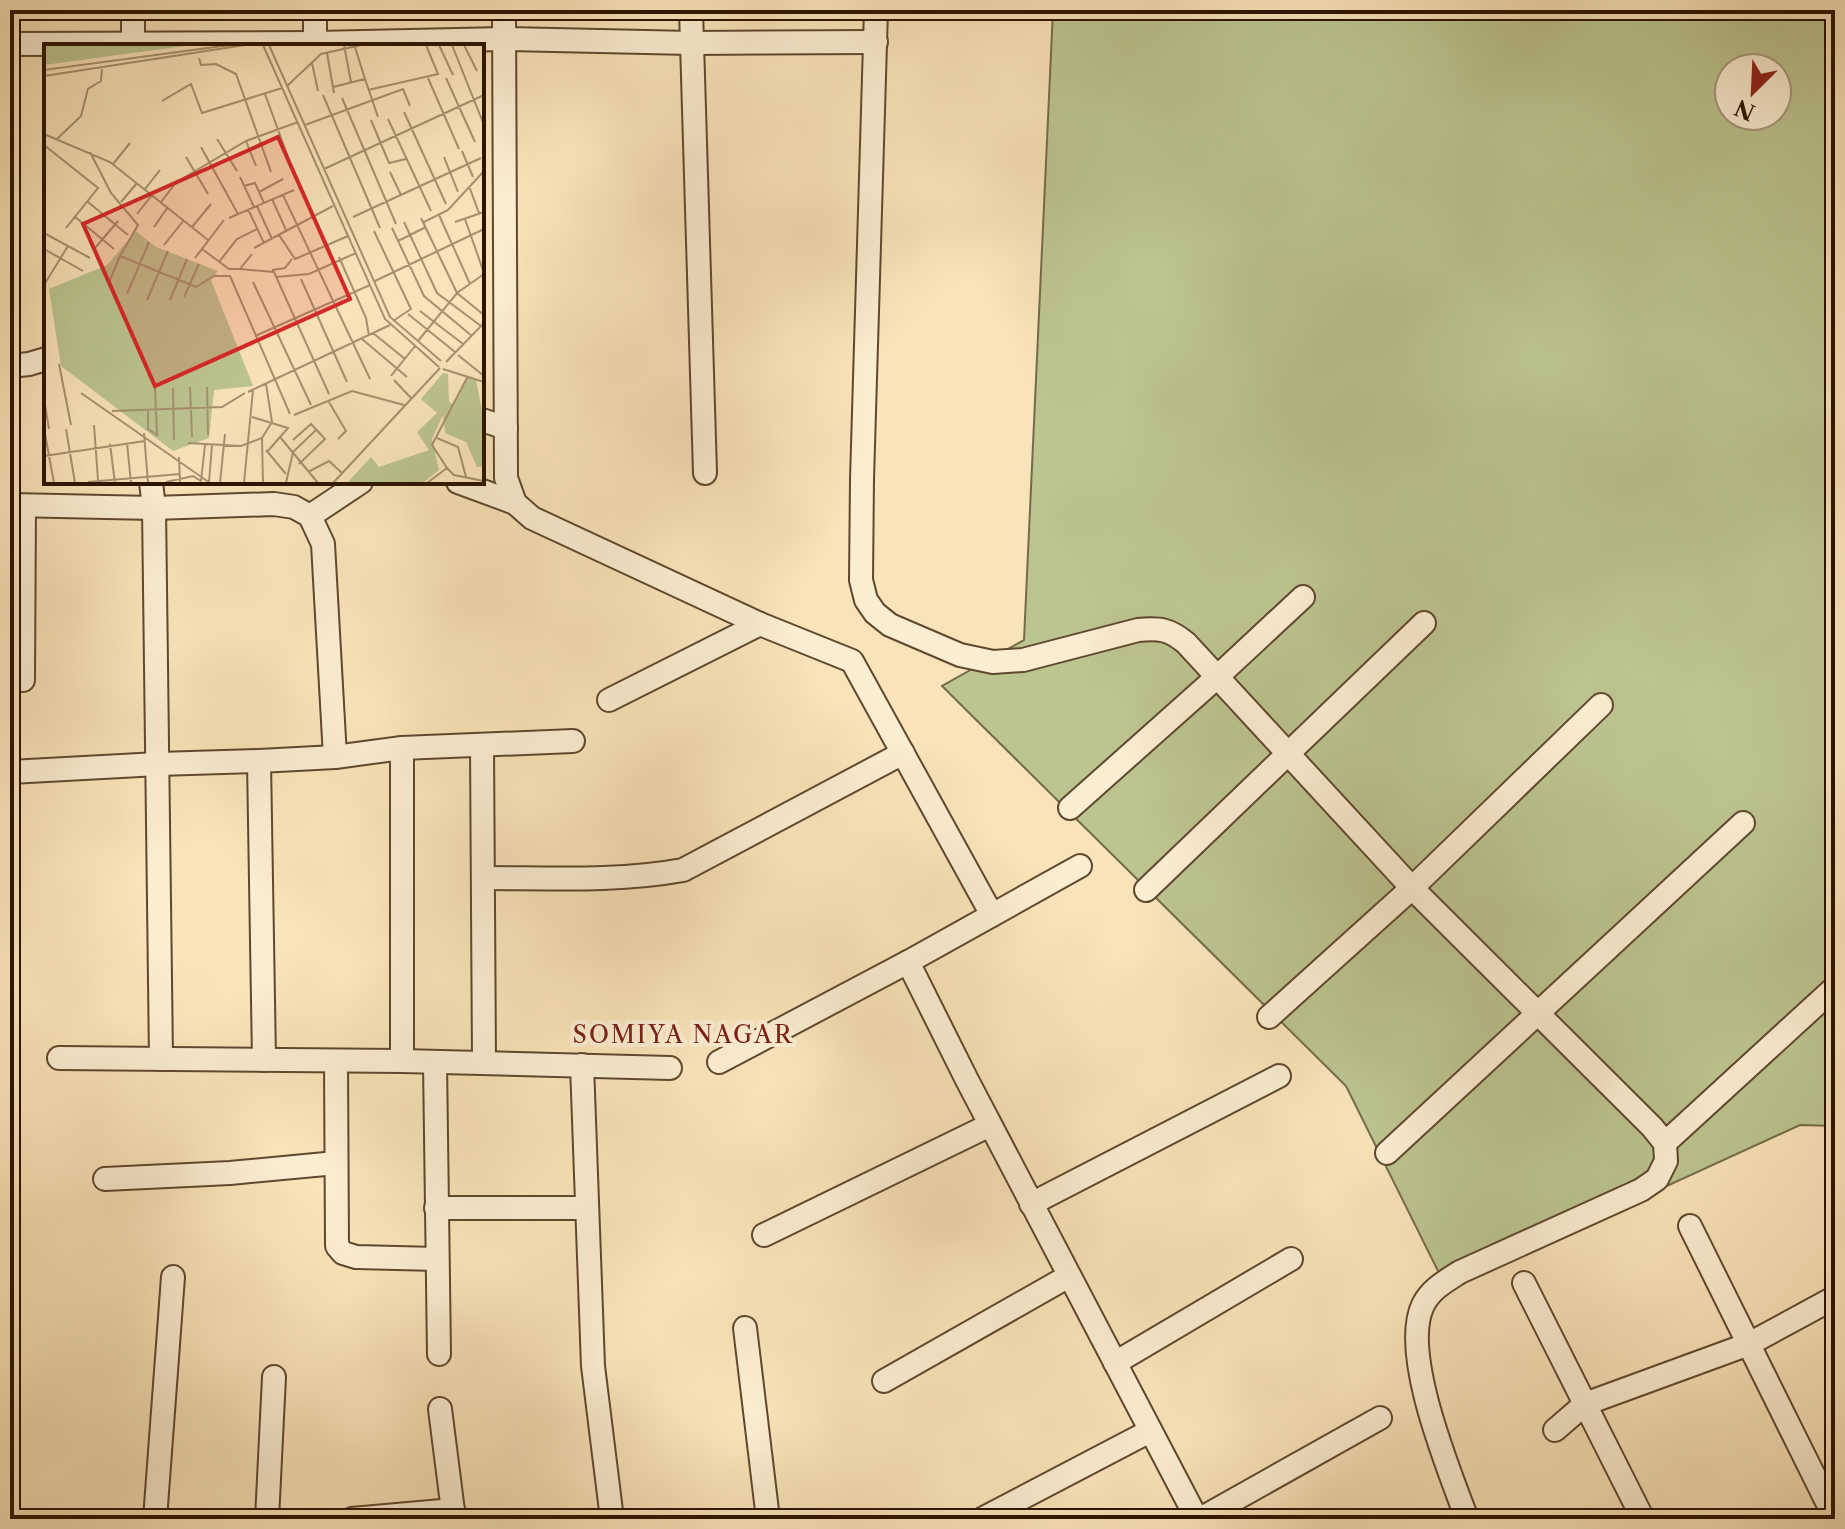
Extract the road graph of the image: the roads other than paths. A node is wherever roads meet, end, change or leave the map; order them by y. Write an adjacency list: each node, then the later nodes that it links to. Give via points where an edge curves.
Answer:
1 (133, 10): 11 (street)
2 (315, 10): 12 (street)
3 (504, 10): 6 (street)
4 (691, 10): 8 (street)
5 (876, 10): 7 (street)
6 (504, 39): 8 (street); 13 (street); 17 (street)
7 (876, 42): 8 (street); 29 (street, via 862,479 861,580 866,600 890,625 960,655 993,662 1023,660 1157,628 1186,643)
8 (691, 43): 18 (street)
9 (10, 44): 10 (street)
10 (44, 44)
11 (133, 44)
12 (315, 44)
13 (346, 44)
14 (44, 360): 15 (street)
15 (10, 366)
16 (484, 421): 17 (street)
17 (506, 428): 22 (street, via 506,478)
18 (705, 473)
19 (151, 484): 24 (street)
20 (358, 484): 25 (street)
21 (463, 484): 22 (street)
22 (515, 503): 28 (street, via 532,518)
23 (17, 506): 24 (street); 30 (street)
24 (154, 508): 25 (street, via 274,504); 40 (street)
25 (310, 516): 38 (street, via 323,544)
26 (1303, 597): 29 (street)
27 (1424, 623): 37 (street)
28 (760, 624): 31 (street); 36 (street, via 852,661)
29 (1216, 678): 37 (street); 42 (street)
30 (23, 680)
31 (609, 700)
32 (1601, 705): 46 (street)
33 (573, 741): 34 (street)
34 (482, 745): 35 (street); 45 (street)
35 (402, 748): 38 (street); 57 (street)
36 (903, 753): 45 (street, via 683,870 621,878); 48 (street)
37 (1288, 753): 46 (street); 47 (street)
38 (335, 757): 39 (street)
39 (259, 761): 40 (street); 55 (street)
40 (158, 764): 41 (street); 54 (street)
41 (10, 772)
42 (1070, 808)
43 (1743, 823): 51 (street)
44 (1080, 866): 48 (street)
45 (483, 878): 60 (street)
46 (1412, 888): 51 (street); 52 (street)
47 (1146, 890)
48 (992, 915): 49 (street)
49 (908, 962): 59 (street); 64 (street)
50 (1832, 990): 65 (street)
51 (1537, 1014): 65 (street); 66 (street)
52 (1269, 1017)
53 (59, 1058): 54 (street)
54 (161, 1059): 55 (street)
55 (264, 1060): 56 (street)
56 (336, 1061): 57 (street); 67 (street)
57 (402, 1061): 58 (street)
58 (435, 1062): 60 (street); 70 (street)
59 (719, 1062)
60 (484, 1063): 61 (street)
61 (582, 1065): 62 (street); 71 (street)
62 (670, 1068)
63 (1279, 1076): 69 (street)
64 (990, 1125): 69 (street); 73 (street)
65 (1665, 1143): 101 (street, via 1666,1161 1657,1179 1641,1190 1460,1272 1437,1286 1424,1304 1417,1327 1421,1378)
66 (1387, 1153)
67 (336, 1163): 68 (street); 74 (street, via 337,1246 343,1253)
68 (105, 1179)
69 (1031, 1204): 76 (street)
70 (436, 1208): 71 (street); 74 (street)
71 (587, 1208): 97 (street, via 593,1366)
72 (1690, 1226): 81 (street)
73 (764, 1235)
74 (437, 1259): 82 (street)
75 (1291, 1259): 83 (street)
76 (1069, 1276): 83 (street); 85 (street)
77 (173, 1277): 94 (street)
78 (1524, 1283): 86 (street)
79 (1832, 1299): 81 (street)
80 (745, 1328): 98 (street)
81 (1749, 1344): 86 (street); 91 (street)
82 (439, 1354)
83 (1115, 1363): 90 (street)
84 (274, 1377): 95 (street)
85 (884, 1381)
86 (1585, 1404): 89 (street); 102 (street)
87 (440, 1409): 92 (street)
88 (1380, 1418): 100 (street)
89 (1555, 1430)
90 (1150, 1431): 99 (street); 100 (street)
91 (1827, 1480): 93 (street)
92 (454, 1515): 96 (street)
93 (1835, 1518)
94 (155, 1519)
95 (267, 1519)
96 (352, 1519)
97 (612, 1519)
98 (768, 1519)
99 (982, 1519)
100 (1198, 1519)
101 (1467, 1519)
102 (1643, 1519)

